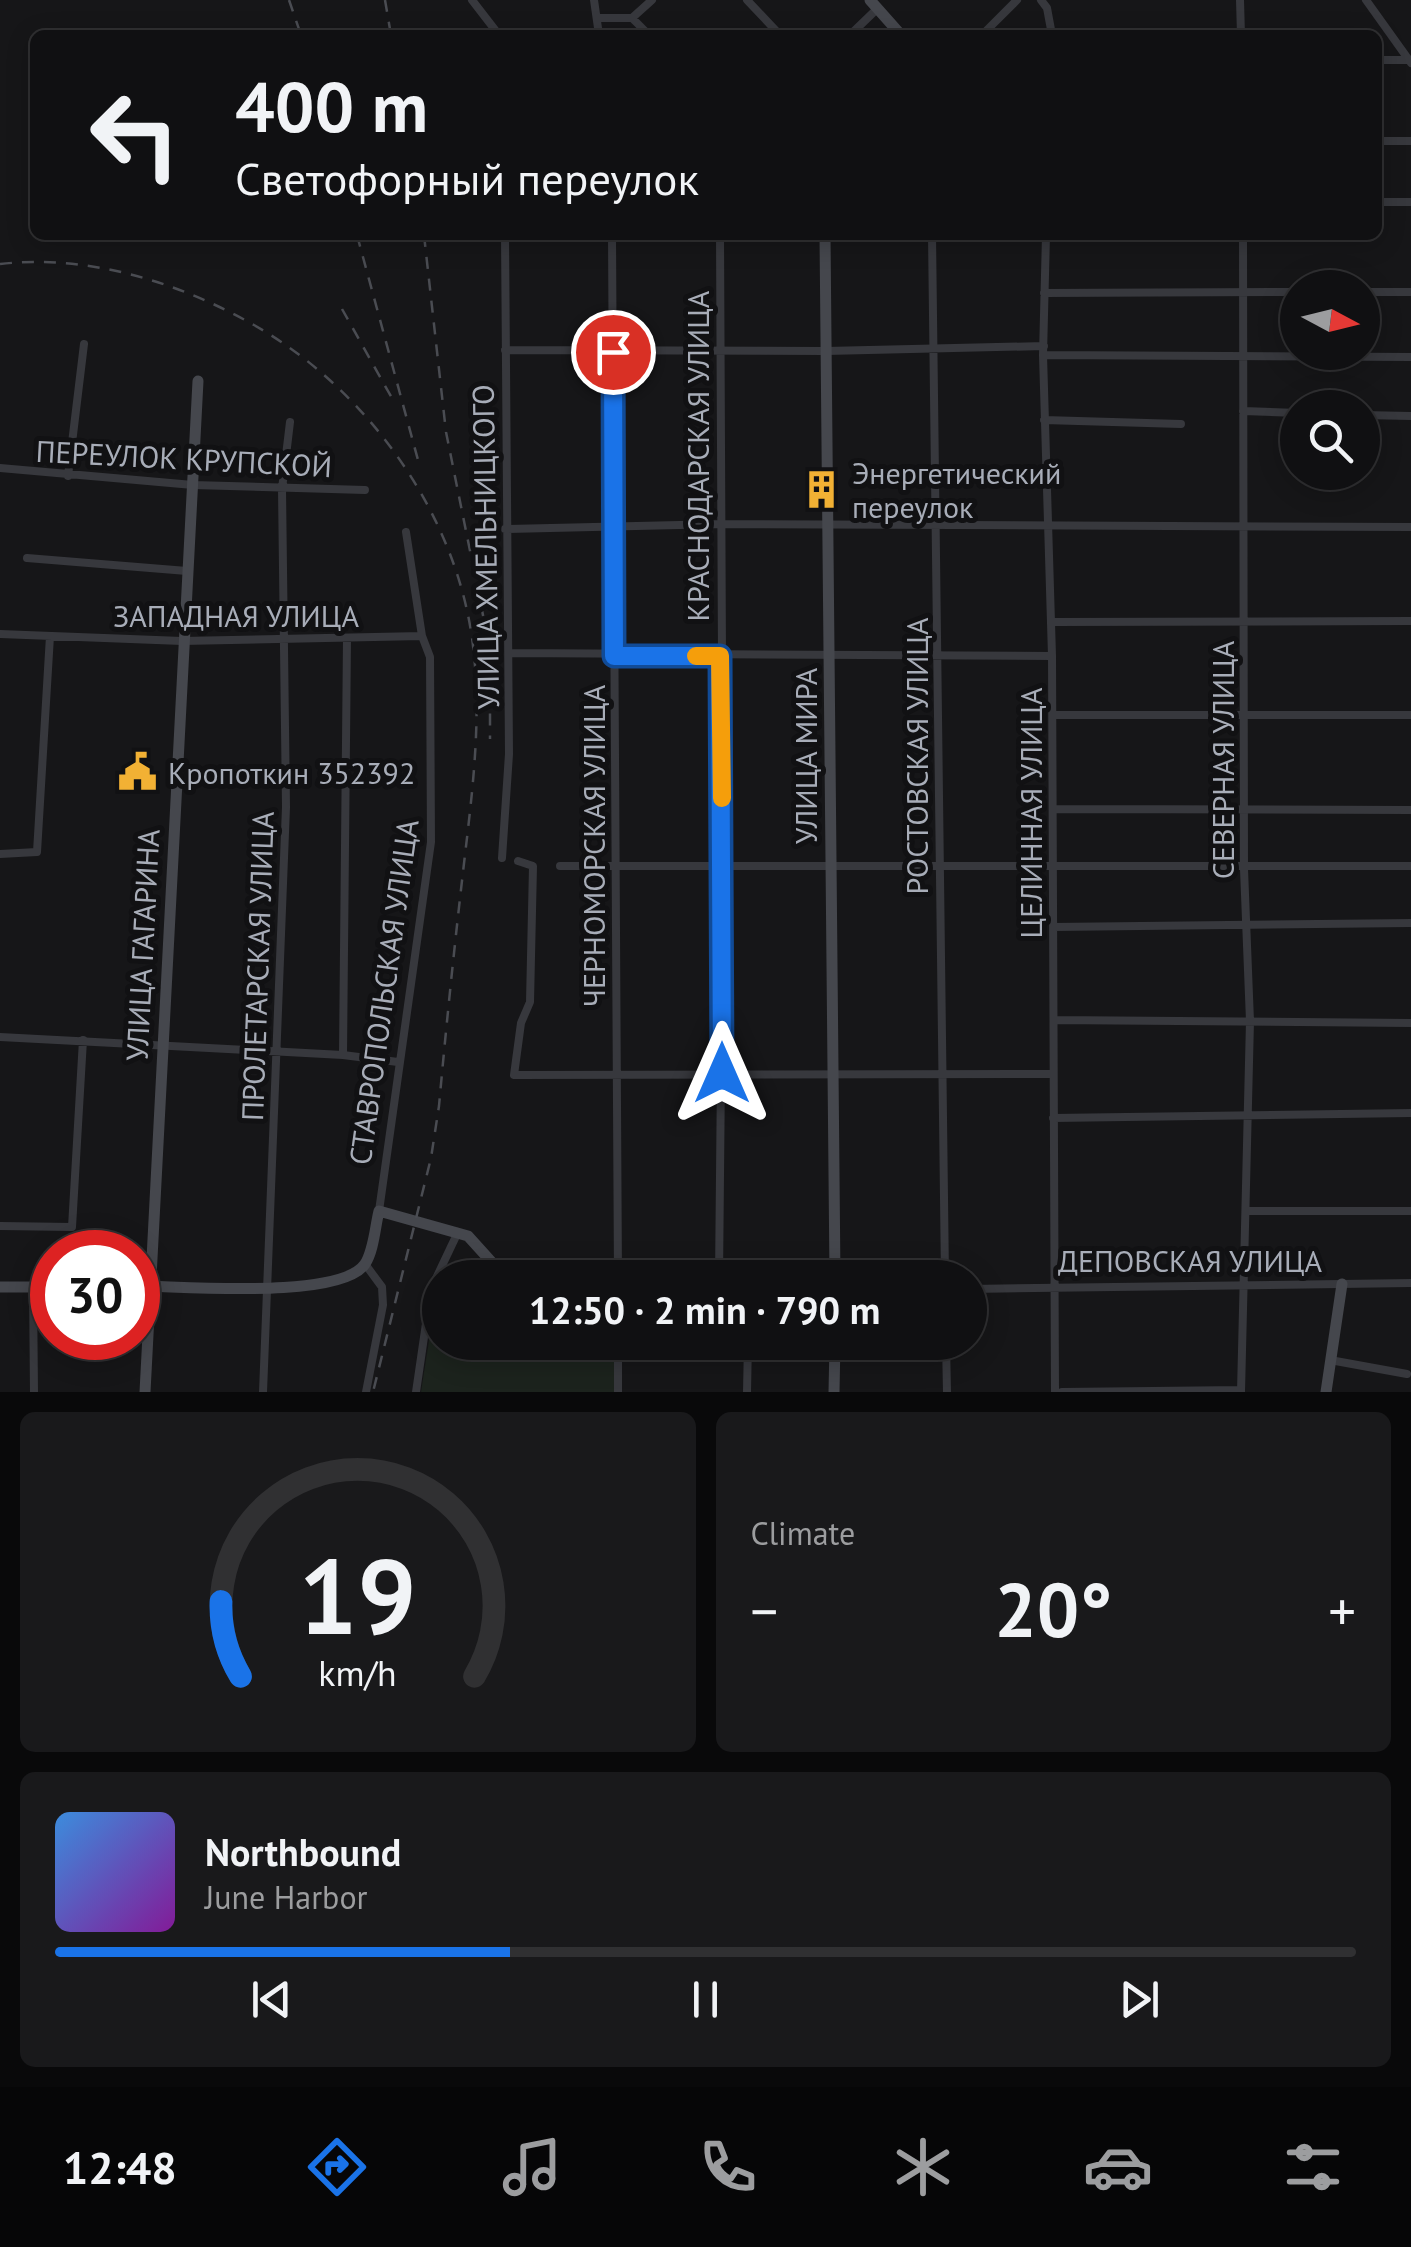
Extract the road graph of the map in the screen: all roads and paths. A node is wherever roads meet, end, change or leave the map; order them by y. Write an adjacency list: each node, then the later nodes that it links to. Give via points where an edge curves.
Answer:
1 (472, 0): 12 (street)
2 (594, 0): 10 (street)
3 (652, 0): 11 (street)
4 (747, 0): 15 (street)
5 (1017, 0): 18 (street)
6 (1041, 0): 19 (street)
7 (1240, 0): 20 (street)
8 (1366, 0): 22 (street)
9 (874, 4): 16 (street); 17 (street)
10 (599, 18): 11 (street); 13 (street)
11 (632, 18): 14 (street)
12 (490, 30)
13 (599, 30)
14 (643, 30)
15 (775, 30)
16 (854, 30)
17 (897, 30)
18 (987, 30)
19 (1051, 30)
20 (1241, 30)
21 (1382, 60): 22 (street)
22 (1410, 62)
23 (1382, 141): 24 (street)
24 (1411, 141)
25 (1382, 202): 26 (street)
26 (1411, 202)
27 (505, 240): 40 (street, УЛИЦА ХМЕЛЬНИЦКОГО)
28 (612, 240): 44 (street, ЧЕРНОМОРСКАЯ УЛИЦА)
29 (720, 240): 45 (street, КРАСНОДАРСКАЯ УЛИЦА)
30 (825, 240): 43 (street, УЛИЦА МИРА)
31 (932, 240): 41 (street, РОСТОВСКАЯ УЛИЦА)
32 (1046, 240): 38 (street, ЦЕЛИННАЯ УЛИЦА)
33 (1242, 240): 34 (street, СЕВЕРНАЯ УЛИЦА)
34 (1240, 292): 35 (street); 38 (street); 46 (street, СЕВЕРНАЯ УЛИЦА)
35 (1280, 292)
36 (1380, 292): 37 (street)
37 (1411, 292)
38 (1044, 293): 42 (street, ЦЕЛИННАЯ УЛИЦА)
39 (84, 344): 57 (street)
40 (505, 350): 44 (street); 68 (street, УЛИЦА ХМЕЛЬНИЦКОГО)
41 (935, 350): 42 (street); 43 (street); 64 (street, РОСТОВСКАЯ УЛИЦА)
42 (1043, 350): 46 (street); 53 (street, ЦЕЛИННАЯ УЛИЦА)
43 (826, 351): 45 (street); 63 (street, УЛИЦА МИРА)
44 (613, 352): 45 (street); 62 (street, ЧЕРНОМОРСКАЯ УЛИЦА)
45 (719, 352): 61 (street, КРАСНОДАРСКАЯ УЛИЦА)
46 (1242, 355): 47 (street); 49 (street, СЕВЕРНАЯ УЛИЦА)
47 (1411, 357)
48 (198, 381): 58 (street, УЛИЦА ГАГАРИНА)
49 (1243, 411): 50 (street); 65 (street, СЕВЕРНАЯ УЛИЦА)
50 (1280, 412)
51 (1380, 415): 52 (street)
52 (1411, 416)
53 (1044, 420): 55 (street); 67 (street, ЦЕЛИННАЯ УЛИЦА)
54 (290, 422): 59 (street, ПРОЛЕТАРСКАЯ УЛИЦА)
55 (1180, 424)
56 (0, 468): 57 (street, ПЕРЕУЛОК КРУПСКОЙ)
57 (68, 476): 58 (street, ПЕРЕУЛОК КРУПСКОЙ)
58 (193, 485): 59 (street, ПЕРЕУЛОК КРУПСКОЙ); 71 (street, УЛИЦА ГАГАРИНА)
59 (282, 489): 60 (street, ПЕРЕУЛОК КРУПСКОЙ); 79 (street, ПРОЛЕТАРСКАЯ УЛИЦА)
60 (365, 490)
61 (722, 524): 62 (street); 63 (street); 84 (street, КРАСНОДАРСКАЯ УЛИЦА)
62 (616, 525): 68 (street); 83 (street, ЧЕРНОМОРСКАЯ УЛИЦА)
63 (829, 526): 64 (street); 82 (street, УЛИЦА МИРА)
64 (936, 527): 67 (street); 85 (street, РОСТОВСКАЯ УЛИЦА)
65 (1242, 527): 66 (street); 67 (street); 72 (street, СЕВЕРНАЯ УЛИЦА)
66 (1411, 527)
67 (1046, 528): 74 (street, ЦЕЛИННАЯ УЛИЦА)
68 (505, 529): 81 (street, УЛИЦА ХМЕЛЬНИЦКОГО)
69 (406, 532): 77 (street, СТАВРОПОЛЬСКАЯ УЛИЦА)
70 (27, 558): 71 (street)
71 (187, 571): 80 (street, УЛИЦА ГАГАРИНА)
72 (1244, 620): 73 (street); 74 (street); 89 (street, СЕВЕРНАЯ УЛИЦА)
73 (1411, 621)
74 (1052, 622): 86 (street, ЦЕЛИННАЯ УЛИЦА)
75 (0, 634): 76 (street, ЗАПАДНАЯ УЛИЦА)
76 (50, 636): 80 (street, ЗАПАДНАЯ УЛИЦА); 93 (street, via 38,852)
77 (422, 636): 78 (street, ЗАПАДНАЯ УЛИЦА); 115 (street, СТАВРОПОЛЬСКАЯ УЛИЦА, via 430,657 433,805)
78 (347, 638): 79 (street, ЗАПАДНАЯ УЛИЦА); 114 (street)
79 (286, 640): 80 (street, ЗАПАДНАЯ УЛИЦА); 113 (street, ПРОЛЕТАРСКАЯ УЛИЦА)
80 (182, 641): 112 (street, УЛИЦА ГАГАРИНА)
81 (509, 654): 83 (street); 94 (street, УЛИЦА ХМЕЛЬНИЦКОГО)
82 (830, 655): 84 (street); 85 (street); 97 (street, УЛИЦА МИРА)
83 (614, 656): 84 (street); 99 (street, ЧЕРНОМОРСКАЯ УЛИЦА)
84 (720, 656): 100 (street, КРАСНОДАРСКАЯ УЛИЦА)
85 (938, 656): 86 (street); 101 (street, РОСТОВСКАЯ УЛИЦА)
86 (1052, 656): 88 (street, ЦЕЛИННАЯ УЛИЦА)
87 (1411, 715): 89 (street)
88 (1053, 716): 89 (street); 90 (street, ЦЕЛИННАЯ УЛИЦА)
89 (1245, 717): 91 (street, СЕВЕРНАЯ УЛИЦА)
90 (1054, 809): 91 (street); 102 (street, ЦЕЛИННАЯ УЛИЦА)
91 (1244, 810): 92 (street); 103 (street, СЕВЕРНАЯ УЛИЦА)
92 (1411, 810)
93 (0, 854)
94 (502, 858)
95 (518, 860): 117 (street, via 533,866 530,1002 514,1075)
96 (560, 866): 99 (street)
97 (830, 866): 100 (street); 101 (street); 116 (street, УЛИЦА МИРА)
98 (1411, 866): 103 (street)
99 (616, 868): 100 (street); 117 (street, ЧЕРНОМОРСКАЯ УЛИЦА)
100 (723, 868): 118 (street, КРАСНОДАРСКАЯ УЛИЦА)
101 (940, 869): 102 (street); 119 (street, РОСТОВСКАЯ УЛИЦА)
102 (1054, 870): 103 (street); 106 (street, ЦЕЛИННАЯ УЛИЦА)
103 (1244, 870): 105 (street, СЕВЕРНАЯ УЛИЦА)
104 (1411, 923): 105 (street)
105 (1246, 926): 106 (street); 108 (street, СЕВЕРНАЯ УЛИЦА)
106 (1053, 927): 107 (street, ЦЕЛИННАЯ УЛИЦА)
107 (1054, 1020): 108 (street); 120 (street, ЦЕЛИННАЯ УЛИЦА)
108 (1250, 1021): 109 (street); 122 (street, СЕВЕРНАЯ УЛИЦА)
109 (1411, 1023)
110 (0, 1037): 111 (street)
111 (82, 1040): 112 (street); 127 (street, via 72,1227)
112 (162, 1045): 113 (street); 128 (street, УЛИЦА ГАГАРИНА)
113 (275, 1051): 114 (street); 140 (street, ПРОЛЕТАРСКАЯ УЛИЦА)
114 (343, 1055): 115 (street)
115 (398, 1062): 126 (street, СТАВРОПОЛЬСКАЯ УЛИЦА)
116 (834, 1072): 118 (street); 119 (street); 133 (street, УЛИЦА МИРА)
117 (616, 1073): 118 (street); 131 (street, ЧЕРНОМОРСКАЯ УЛИЦА)
118 (722, 1073): 132 (street, КРАСНОДАРСКАЯ УЛИЦА)
119 (940, 1073): 120 (street); 134 (street, РОСТОВСКАЯ УЛИЦА)
120 (1053, 1074): 123 (street, ЦЕЛИННАЯ УЛИЦА)
121 (1411, 1113): 122 (street)
122 (1250, 1116): 123 (street); 125 (street, СЕВЕРНАЯ УЛИЦА)
123 (1053, 1118): 141 (street, ЦЕЛИННАЯ УЛИЦА)
124 (1411, 1210): 125 (street)
125 (1248, 1211): 137 (street, СЕВЕРНАЯ УЛИЦА)
126 (379, 1212): 129 (street); 135 (street, СТАВРОПОЛЬСКАЯ УЛИЦА)
127 (0, 1226)
128 (148, 1230)
129 (458, 1232): 130 (street); 158 (street, via 431,1289)
130 (492, 1260)
131 (618, 1260)
132 (719, 1260)
133 (835, 1260)
134 (945, 1260)
135 (365, 1264): 140 (street, via 333,1282); 157 (street, via 382,1287 383,1304)
136 (1411, 1283): 138 (street, ДЕПОВСКАЯ УЛИЦА)
137 (1247, 1284): 138 (street, ДЕПОВСКАЯ УЛИЦА); 141 (street, ДЕПОВСКАЯ УЛИЦА); 153 (street, СЕВЕРНАЯ УЛИЦА)
138 (1342, 1284): 151 (street)
139 (160, 1286): 140 (street)
140 (268, 1286): 156 (street, ПРОЛЕТАРСКАЯ УЛИЦА)
141 (1054, 1286): 144 (street, ДЕПОВСКАЯ УЛИЦА); 163 (street, ЦЕЛИННАЯ УЛИЦА)
142 (0, 1287): 143 (street)
143 (30, 1287)
144 (987, 1288)
145 (34, 1360): 154 (street)
146 (145, 1360): 155 (street, УЛИЦА ГАГАРИНА)
147 (618, 1360): 159 (street)
148 (748, 1360): 160 (street)
149 (834, 1360): 161 (street)
150 (946, 1360): 162 (street)
151 (1330, 1360): 152 (street); 164 (street)
152 (1407, 1374)
153 (1241, 1391): 163 (street)
154 (34, 1392)
155 (145, 1392)
156 (263, 1392)
157 (366, 1392)
158 (416, 1392)
159 (618, 1392)
160 (748, 1392)
161 (834, 1392)
162 (946, 1392)
163 (1059, 1392)
164 (1326, 1392)

